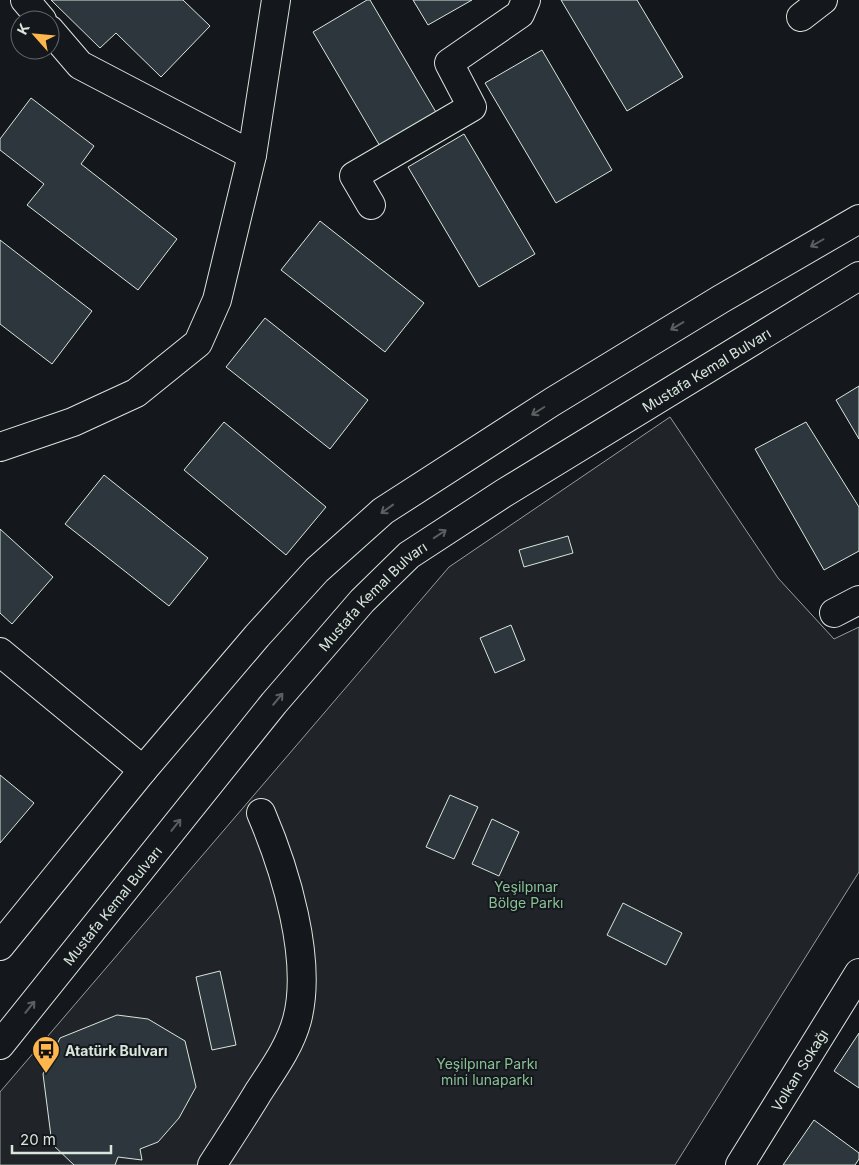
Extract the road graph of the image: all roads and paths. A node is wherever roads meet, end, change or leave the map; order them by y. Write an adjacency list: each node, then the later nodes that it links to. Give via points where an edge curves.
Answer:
1 (25, 0): 5 (main road)
2 (276, 0): 8 (main road)
3 (823, 0): 6 (main road)
4 (522, 2): 9 (main road, via 520,14 449,63 472,107 354,176)
5 (34, 10)
6 (801, 18)
7 (60, 42): 8 (main road, via 80,65)
8 (252, 155): 12 (main road, via 217,300 198,343 136,393 73,422)
9 (371, 204)
10 (859, 219): 16 (main road, one-way to 16, via 569,392 383,511 318,570)
11 (859, 276): 20 (main road, Mustafa Kemal Bulvarı, one-way to 11, via 274,704 362,601 409,555 504,493)
12 (0, 447)
13 (859, 600): 14 (main road)
14 (834, 613)
15 (0, 652): 16 (main road)
16 (143, 770): 18 (main road)
17 (261, 812): 21 (main road, via 276,847 294,915 302,976 297,1020 286,1049)
18 (0, 946)
19 (859, 974): 22 (main road, Volkan Sokağı)
20 (0, 1045)
21 (212, 1165)
22 (740, 1165)

